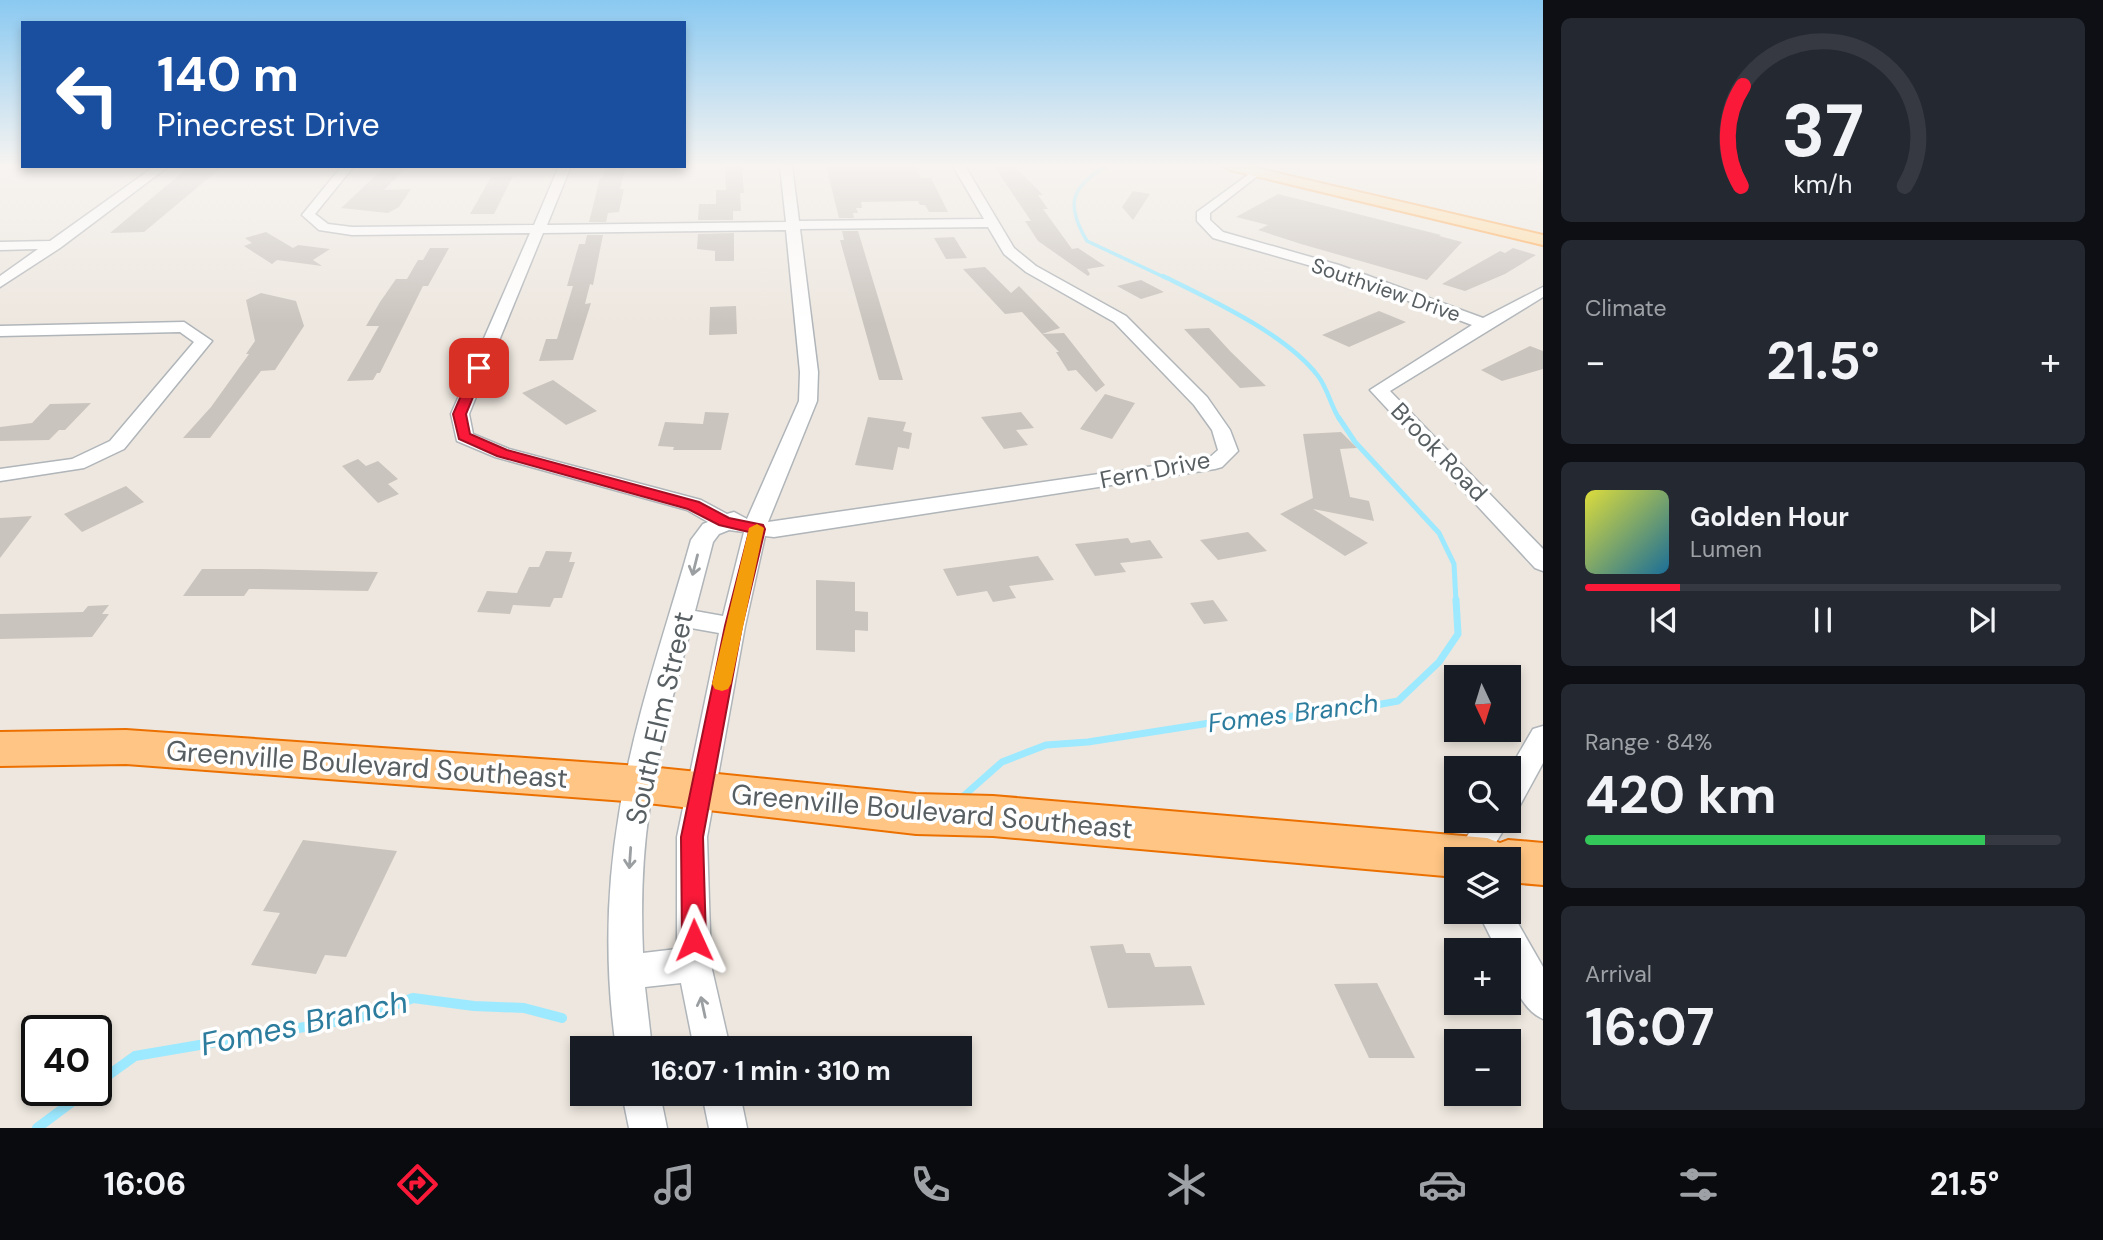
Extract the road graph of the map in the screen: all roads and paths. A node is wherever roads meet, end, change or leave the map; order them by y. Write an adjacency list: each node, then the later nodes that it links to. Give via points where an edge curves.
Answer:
1 (91, 219): 12 (street)
2 (313, 219): 10 (street, via 324,227 352,231)
3 (542, 219): 10 (street)
4 (792, 219): 9 (street, South Elm Street)
5 (991, 219): 8 (street, Fern Drive)
6 (1204, 219): 16 (street, Southview Drive, via 1218,235 1334,268)
7 (1453, 219): 11 (main road)
8 (994, 223): 9 (street); 19 (street, Fern Drive, via 1009,251 1031,269 1120,319 1200,401 1222,430 1228,451 1215,463 774,530)
9 (793, 225): 10 (street); 19 (street, South Elm Street, via 808,401)
10 (538, 228): 20 (street, via 460,414 464,437 502,453 694,505)
11 (1543, 240)
12 (55, 245): 13 (street); 14 (street)
13 (0, 247)
14 (0, 283)
15 (1543, 291): 16 (street, Brook Road)
16 (1484, 324): 21 (street, Brook Road, via 1379,390)
17 (0, 331): 18 (street, via 184,327 204,341 117,445 77,464)
18 (0, 475)
19 (759, 519): 20 (street, South Elm Street); 23 (street, South Elm Street)
20 (725, 522): 22 (street, South Elm Street, one-way to 22, via 702,540)
21 (1543, 563)
22 (682, 618): 23 (street); 27 (street, South Elm Street)
23 (733, 626): 28 (street, South Elm Street)
24 (1543, 737): 26 (street)
25 (0, 749): 27 (highway, Greenville Boulevard Southeast, via 126,747)
26 (1521, 777)
27 (639, 784): 28 (highway, Greenville Boulevard Southeast); 34 (street, South Elm Street, one-way to 34, via 627,900)
28 (700, 790): 29 (highway, Greenville Boulevard Southeast, via 916,814 993,816); 33 (street, South Elm Street, via 692,837)
29 (1444, 856)
30 (1521, 862): 31 (highway, Greenville Boulevard Southeast)
31 (1543, 864)
32 (1501, 924): 35 (street)
33 (694, 965): 34 (street); 37 (street, South Elm Street, one-way to 33)
34 (628, 971): 36 (street, South Elm Street)
35 (1543, 1001)
36 (633, 1036)
37 (709, 1036)
38 (643, 1106): 40 (street)
39 (723, 1106): 41 (street)
40 (648, 1128)
41 (728, 1128)

